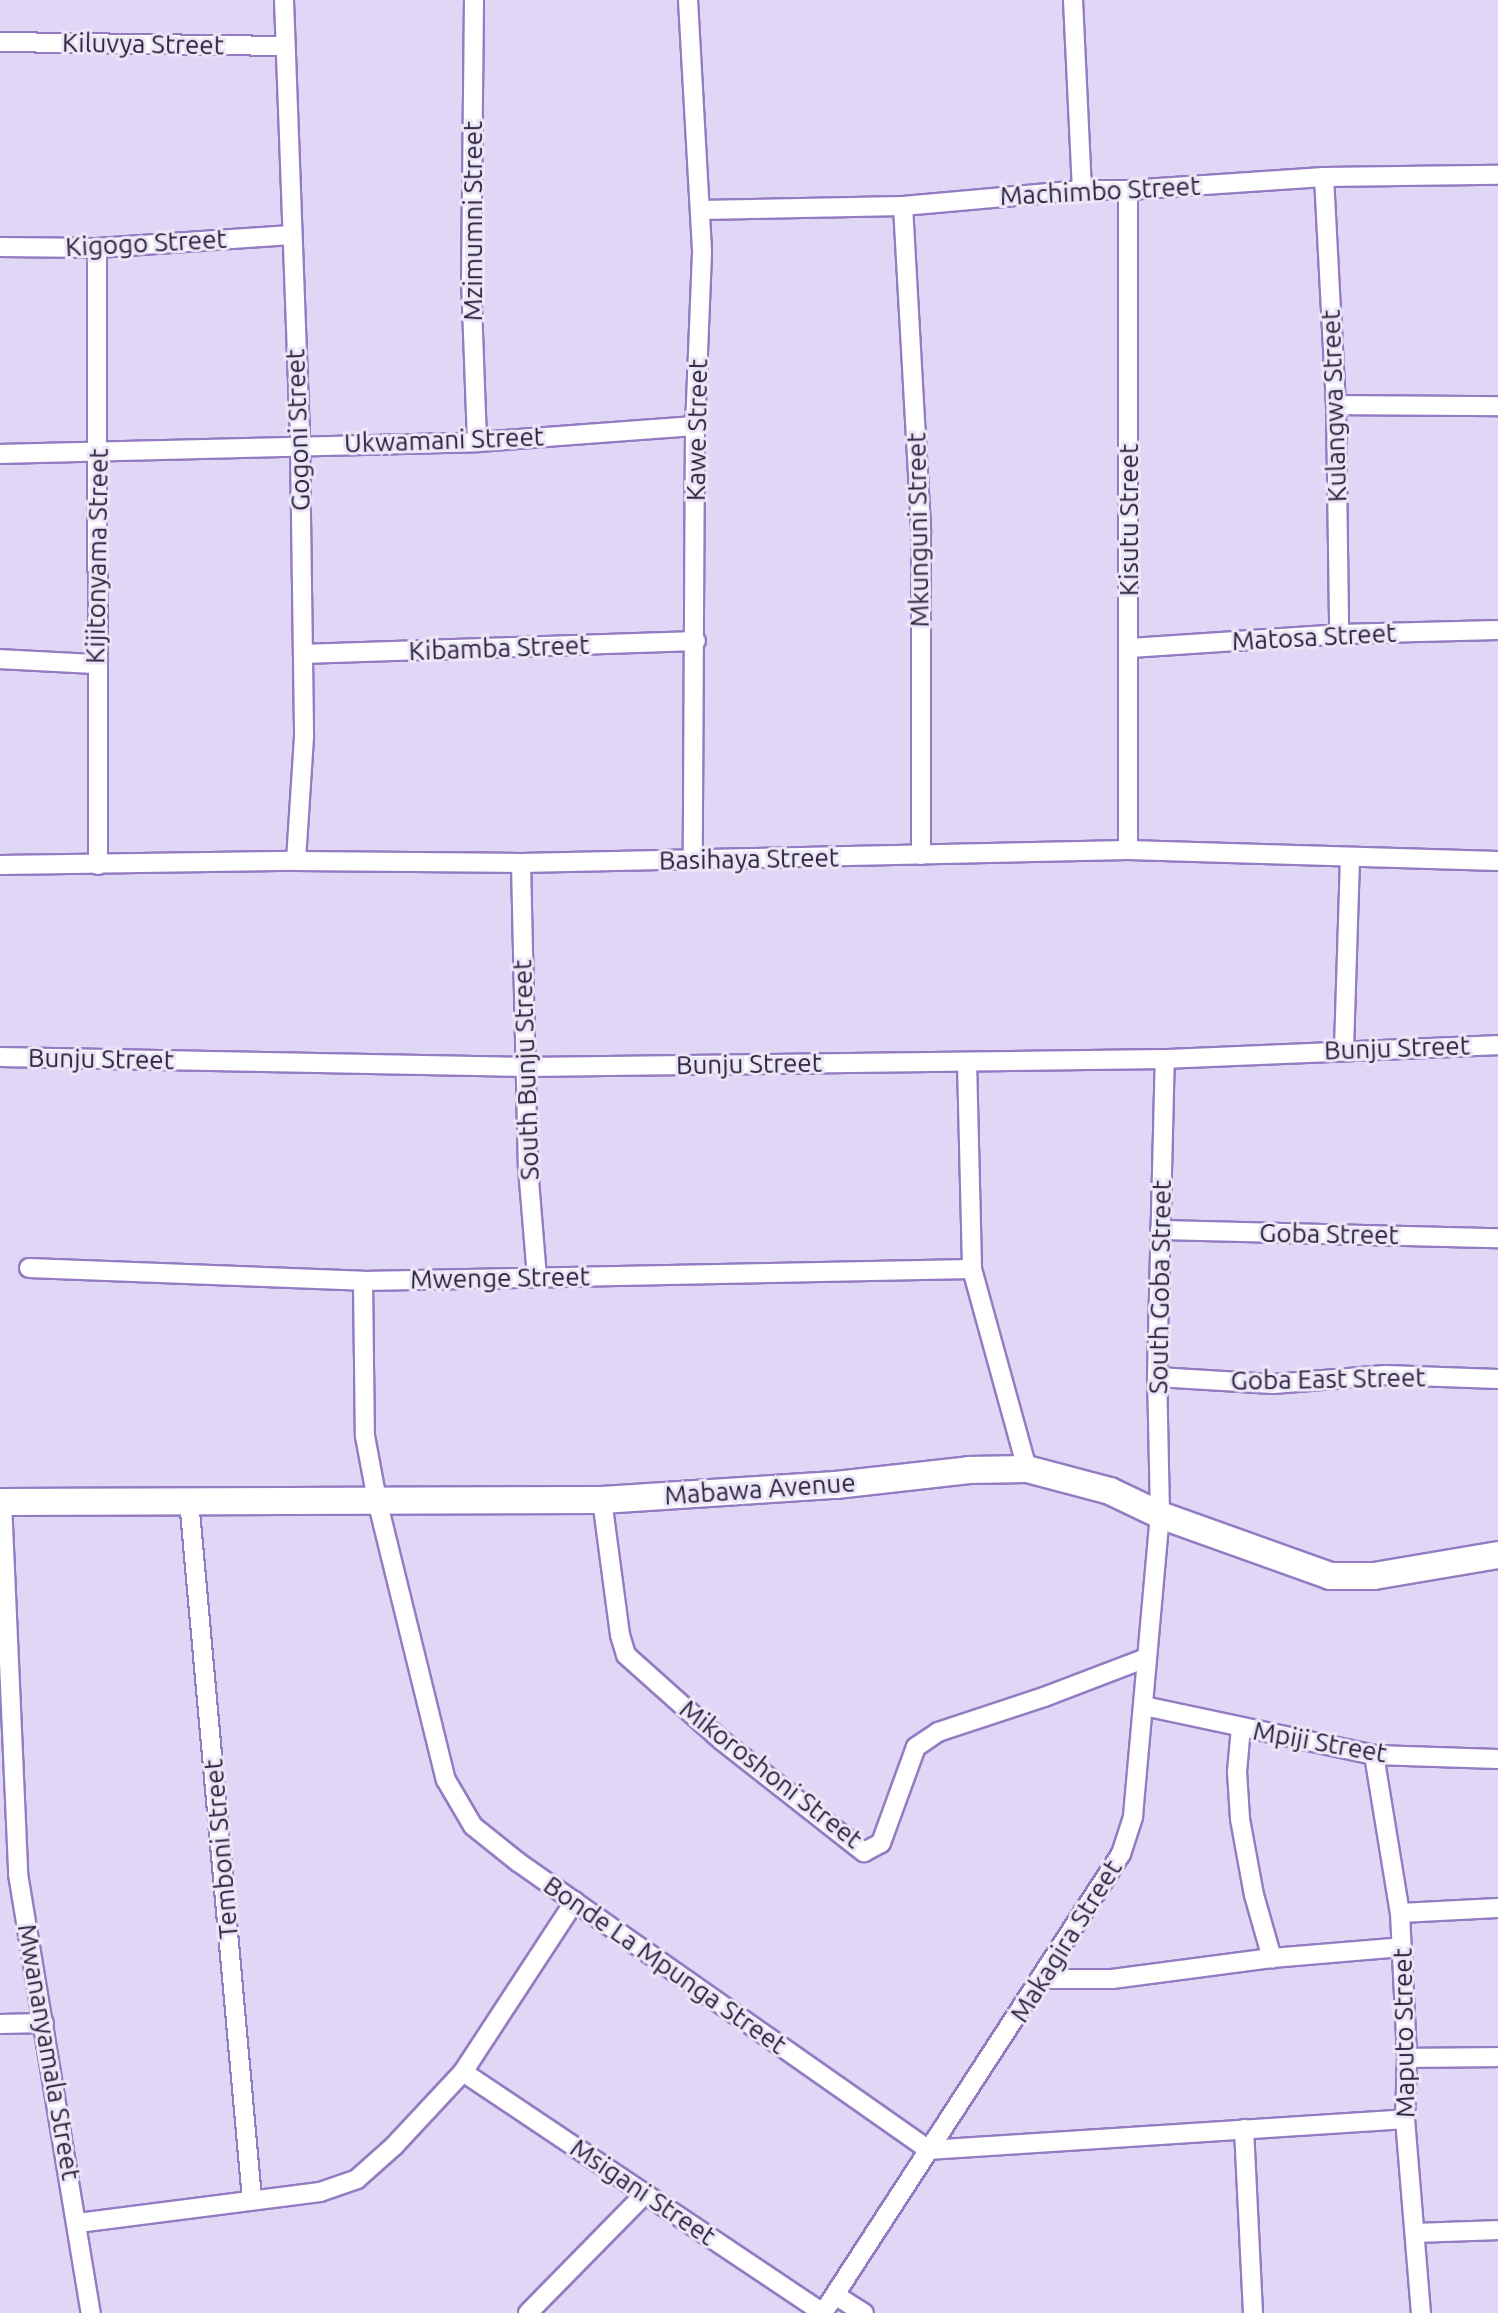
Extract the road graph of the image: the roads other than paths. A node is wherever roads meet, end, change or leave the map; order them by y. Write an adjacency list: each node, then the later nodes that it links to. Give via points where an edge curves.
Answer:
1 (284, 0): 6 (street, Gogoni Street)
2 (474, 0): 19 (street, Mzimumni Street, via 471,278)
3 (688, 0): 12 (street, Kawe Street)
4 (1073, 0): 9 (street)
5 (0, 42): 6 (street, Kiluvya Street)
6 (285, 46): 13 (street, Gogoni Street)
7 (1498, 175): 8 (street, Machimbo Street)
8 (1324, 177): 10 (street, Machimbo Street); 16 (street, Kulangwa Street)
9 (1082, 190): 10 (street, Machimbo Street); 11 (street, Machimbo Street)
10 (1128, 190): 26 (street, Kisutu Street)
11 (903, 206): 12 (street, Machimbo Street); 31 (street, Mkunguni Street, via 921,533)
12 (701, 210): 18 (street, Kawe Street)
13 (292, 235): 15 (street, Kigogo Street); 20 (street, Gogoni Street)
14 (0, 247): 15 (street, Kigogo Street)
15 (97, 248): 21 (street, Kijitonyama Street)
16 (1336, 405): 17 (street); 24 (street, Kulangwa Street)
17 (1498, 406)
18 (695, 426): 19 (street, Ukwamani Street); 25 (street, Kawe Street)
19 (477, 442): 20 (street, Ukwamani Street)
20 (300, 444): 21 (street, Ukwamani Street); 27 (street, Gogoni Street)
21 (99, 452): 22 (street, Ukwamani Street); 29 (street, Kijitonyama Street)
22 (0, 454)
23 (1498, 630): 24 (street, Matosa Street)
24 (1339, 634): 26 (street, Matosa Street)
25 (696, 641): 27 (street, Kibamba Street); 33 (street, Kawe Street)
26 (1130, 648): 30 (street, Kisutu Street)
27 (303, 654): 34 (street, Gogoni Street)
28 (0, 659): 29 (street)
29 (95, 664): 38 (street, Kijitonyama Street)
30 (1128, 850): 31 (street, Basihaya Street); 32 (street, Basihaya Street)
31 (921, 855): 33 (street, Basihaya Street)
32 (1350, 858): 35 (street, Basihaya Street); 40 (street)
33 (693, 860): 36 (street, Basihaya Street)
34 (296, 861): 36 (street, Basihaya Street); 38 (street, Basihaya Street)
35 (1498, 861)
36 (521, 863): 44 (street, South Bunju Street)
37 (0, 865): 38 (street, Basihaya Street)
38 (98, 865)
39 (1498, 1045): 40 (street, Bunju Street)
40 (1344, 1049): 42 (street, Bunju Street)
41 (0, 1057): 44 (street, Bunju Street)
42 (1165, 1059): 43 (street, Bunju Street); 45 (street, South Goba Street)
43 (967, 1062): 44 (street, Bunju Street); 48 (street)
44 (526, 1067): 49 (street, South Bunju Street)
45 (1160, 1230): 46 (street, Goba Street); 51 (street, South Goba Street)
46 (1498, 1238)
47 (29, 1268): 50 (street, Mwenge Street)
48 (972, 1269): 49 (street, Mwenge Street); 53 (street)
49 (537, 1278): 50 (street, Mwenge Street)
50 (363, 1281): 55 (street, Bonde La Mpunga Street, via 365,1436)
51 (1157, 1377): 52 (street, Goba East Street, via 1273,1384 1386,1375); 58 (street, South Goba Street)
52 (1498, 1379)
53 (1027, 1469): 56 (street, Mabawa Avenue); 58 (street, Mabawa Avenue, via 1110,1491)
54 (189, 1500): 55 (street, Mabawa Avenue); 57 (street, Mabawa Avenue); 80 (street, Temboni Street)
55 (377, 1500): 56 (street, Mabawa Avenue); 65 (street, Bonde La Mpunga Street, via 446,1780 473,1826)
56 (602, 1500): 60 (street, Mikoroshoni Street, via 626,1655 721,1740 864,1852 881,1843 916,1747 938,1732)
57 (1, 1502): 71 (street, Mwananyamala Street, via 18,1874)
58 (1160, 1515): 59 (street, Mabawa Avenue, via 1330,1576 1374,1576); 60 (street, Makagira Street)
59 (1498, 1555)
60 (1146, 1658): 61 (street, Makagira Street)
61 (1144, 1706): 62 (street, Mpiji Street); 70 (street, Makagira Street, via 1133,1816 1121,1854)
62 (1241, 1727): 63 (street, Mpiji Street); 69 (street, via 1240,1819)
63 (1374, 1755): 64 (street, Mpiji Street); 67 (street, Maputo Street)
64 (1498, 1759)
65 (575, 1901): 75 (street); 78 (street, Bonde La Mpunga Street)
66 (1498, 1908): 67 (street)
67 (1400, 1913): 68 (street, Maputo Street)
68 (1402, 1947): 69 (street); 74 (street, Maputo Street)
69 (1272, 1958): 70 (street, via 1112,1979)
70 (1043, 1979): 78 (street, Makagira Street)
71 (44, 2023): 72 (street); 81 (street, Mwananyamala Street)
72 (0, 2024)
73 (1498, 2057): 74 (street)
74 (1407, 2058): 76 (street, Maputo Street)
75 (463, 2072): 79 (street, Msigani Street); 80 (street, via 357,2179 320,2192)
76 (1405, 2119): 77 (street); 83 (street, Maputo Street)
77 (1244, 2129): 78 (street); 89 (street)
78 (929, 2150): 84 (street, Makagira Street)
79 (646, 2193): 86 (street); 87 (street, Msigani Street)
80 (252, 2199): 81 (street)
81 (78, 2223): 85 (street, Mwananyamala Street)
82 (1498, 2230): 83 (street)
83 (1417, 2233): 90 (street, Maputo Street)
84 (835, 2295): 87 (street, Makagira Street); 88 (street)
85 (91, 2313)
86 (528, 2313)
87 (823, 2313)
88 (864, 2313)
89 (1253, 2313)
90 (1421, 2313)

